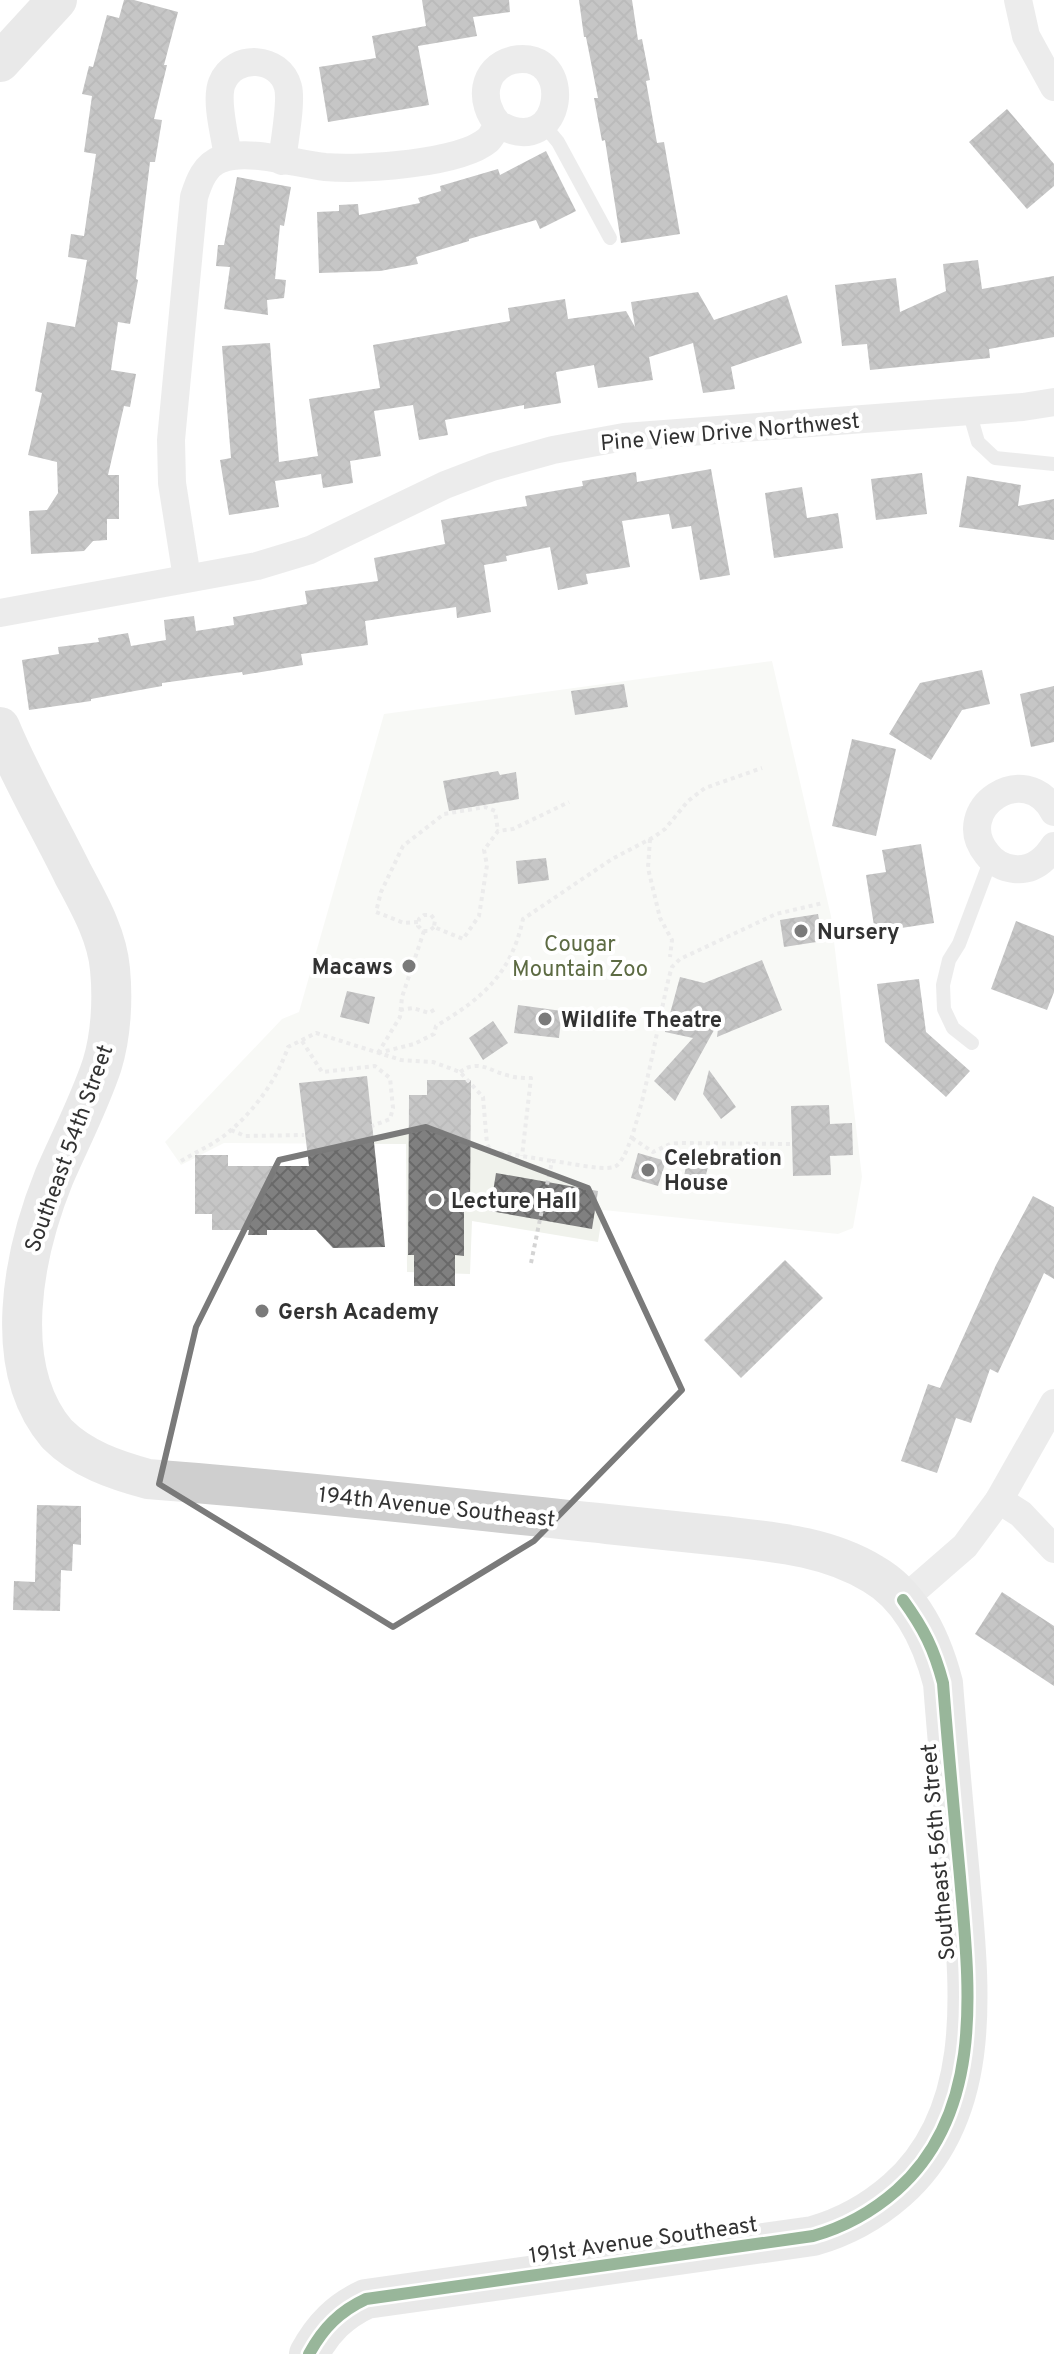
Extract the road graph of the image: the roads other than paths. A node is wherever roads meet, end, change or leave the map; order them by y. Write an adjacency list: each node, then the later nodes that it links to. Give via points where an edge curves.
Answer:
1 (57, 0): 3 (street)
2 (1018, 0): 4 (street, via 1026,36)
3 (0, 62)
4 (1054, 87)
5 (498, 124): 6 (street, via 519,132); 6 (street, via 486,106 486,83 500,66 522,59 543,67 555,86 555,108); 8 (street, via 488,140 424,161 326,167)
6 (543, 124): 9 (lane)
7 (228, 156): 8 (street); 8 (street, via 221,84 235,67 256,61 276,69 288,87); 13 (street, via 206,170 194,197 172,409 172,483)
8 (282, 161)
9 (610, 238)
10 (1054, 402): 11 (street, Pine View Drive Northwest)
11 (969, 411): 12 (lane, via 978,442 995,458); 13 (street, Pine View Drive Northwest, via 624,437 553,450 445,485 310,550)
12 (1054, 464)
13 (187, 578): 14 (street, Pine View Drive Northwest)
14 (0, 613)
15 (0, 727): 20 (street, Southeast 54th Street, via 95,917 110,968 109,1029 102,1063 39,1219 21,1295)
16 (1054, 812): 18 (street, via 1033,791 996,794 977,826)
17 (1054, 846): 18 (street, via 1027,868 1014,869)
18 (991, 859): 19 (lane, via 943,985 944,1009 953,1028)
19 (972, 1043)
20 (18, 1354): 24 (street, 194th Avenue Southeast, via 26,1387 58,1435 100,1463 148,1479 762,1541 848,1560 877,1575)
21 (1054, 1403): 22 (street)
22 (999, 1500): 23 (street, via 1021,1514); 24 (street, via 965,1546)
23 (1054, 1549)
24 (903, 1600): 25 (street, Southeast 56th Street, via 934,1650 943,1683 967,1957 968,2024)
25 (952, 2109): 26 (street, 191st Avenue Southeast, via 915,2174 882,2203 839,2229 366,2299 344,2309)
26 (309, 2354)

